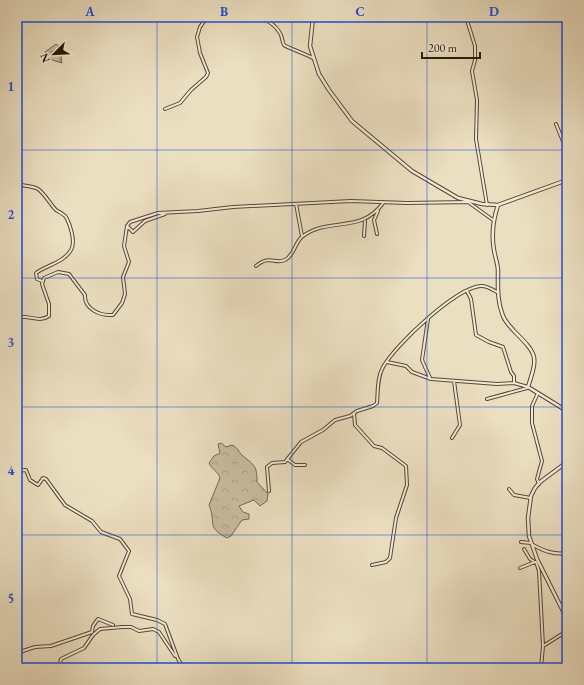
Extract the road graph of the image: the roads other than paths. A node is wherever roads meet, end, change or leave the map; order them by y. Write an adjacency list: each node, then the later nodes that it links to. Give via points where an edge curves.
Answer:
1 (207, 17): 6 (street, via 197,37 208,74 180,103)
2 (260, 17): 5 (street, via 266,19 279,32 284,45)
3 (313, 17): 5 (street, via 310,46)
4 (466, 17): 14 (street, via 475,46 472,71 477,100 476,139)
5 (313, 58): 12 (street, via 319,74 352,121 406,167 446,192)
6 (165, 109)
7 (556, 124): 8 (street)
8 (567, 151)
9 (567, 180): 15 (street)
10 (17, 184): 25 (street, via 38,189 66,218 71,231 71,251 61,261 36,273)
11 (384, 202): 12 (street); 13 (street); 16 (street)
12 (468, 202): 14 (street); 19 (street)
13 (296, 204): 17 (street); 22 (street)
14 (486, 205): 15 (street)
15 (498, 205): 19 (street)
16 (378, 210): 18 (street); 21 (street, via 374,220)
17 (170, 213): 20 (street, via 158,212 130,222); 20 (street, via 145,221 133,232)
18 (365, 220): 22 (street, via 335,225); 23 (street)
19 (493, 220): 27 (street, via 498,270)
20 (127, 226): 25 (street, via 124,246 129,262 123,277 125,294 122,303 112,315 104,316 91,309 85,294 69,274 58,272)
21 (377, 234)
22 (302, 236): 24 (street, via 288,258 283,261 266,260)
23 (364, 236)
24 (256, 266)
25 (42, 281): 28 (street, via 51,312 49,316 40,320)
26 (467, 291): 27 (street, via 481,286); 29 (street, via 445,304); 33 (street, via 471,299 476,335 503,347 514,376)
27 (497, 292): 34 (street, via 508,325 532,350 536,358)
28 (17, 317)
29 (428, 319): 30 (street, via 414,330); 31 (street, via 422,360)
30 (386, 362): 31 (street, via 406,366 412,372); 38 (street, via 379,380 377,403)
31 (431, 379): 32 (street)
32 (454, 381): 33 (street); 39 (street, via 460,425)
33 (514, 383): 34 (street)
34 (528, 387): 35 (street); 36 (street)
35 (538, 392): 37 (street); 44 (street, via 532,406 532,423 542,462 537,479)
36 (487, 399)
37 (567, 411)
38 (354, 413): 40 (street, via 336,420 301,442); 53 (street, via 355,425 374,446 382,448 406,466 407,472 407,485 396,518 390,558 386,562)
39 (452, 438)
40 (287, 459): 42 (street, via 295,465); 46 (street, via 267,467)
41 (567, 462): 44 (street)
42 (305, 465)
43 (17, 471): 61 (street, via 26,470 30,480 38,485 43,478 46,479 65,506 92,521 101,532 120,539 129,551 120,576 130,599 132,614 165,624)
44 (539, 484): 47 (street)
45 (509, 489): 47 (street, via 514,495)
46 (269, 491)
47 (531, 498): 49 (street, via 528,518)
48 (521, 542): 49 (street)
49 (532, 544): 51 (street, via 553,553); 52 (street)
50 (524, 549): 52 (street, via 530,560)
51 (567, 553)
52 (536, 562): 54 (street); 55 (street); 59 (street, via 539,571)
53 (372, 565)
54 (520, 568)
55 (567, 620)
56 (113, 625): 58 (street, via 98,619 93,626)
57 (567, 630): 59 (street)
58 (93, 633): 60 (street); 61 (street, via 108,628 131,628 140,632 153,629 159,632); 62 (street, via 84,648 61,659)
59 (543, 646): 64 (street)
60 (17, 653)
61 (178, 659): 63 (street)
62 (59, 668)
63 (184, 668)
64 (541, 668)

